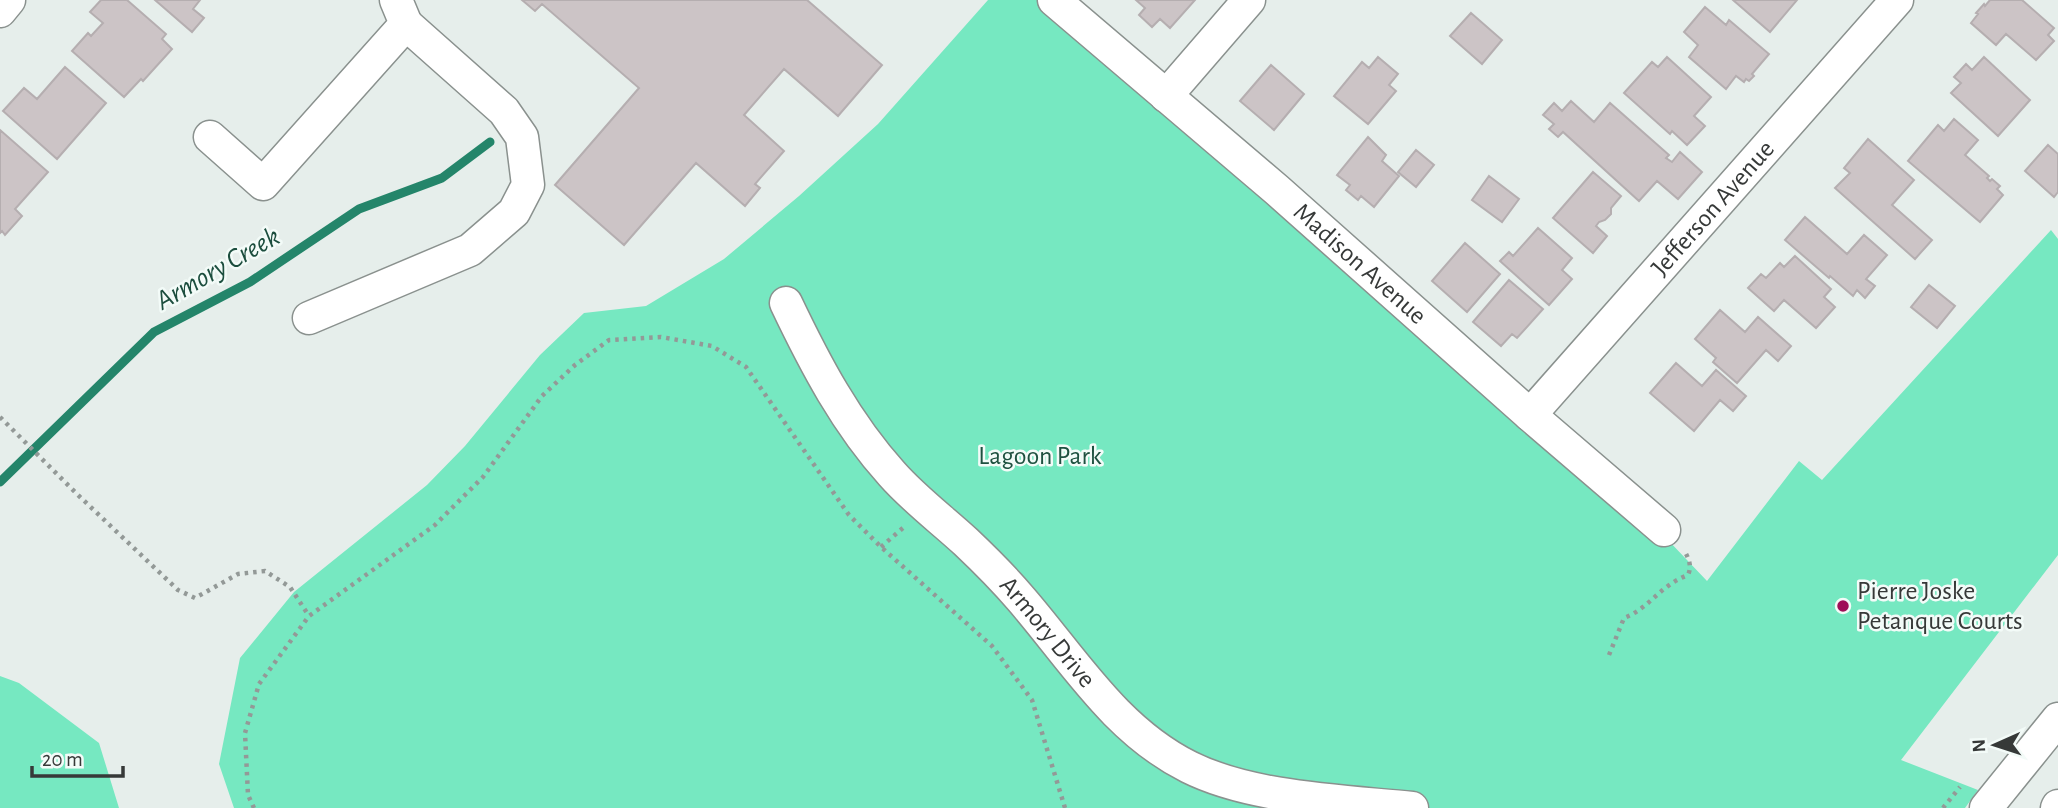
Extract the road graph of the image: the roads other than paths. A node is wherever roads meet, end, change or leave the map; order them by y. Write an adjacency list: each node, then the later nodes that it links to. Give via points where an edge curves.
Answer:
1 (9, 0): 5 (street)
2 (1054, 0): 7 (street, Madison Avenue)
3 (1249, 0): 7 (street)
4 (1896, 0): 11 (street, Jefferson Avenue)
5 (0, 11)
6 (401, 12): 8 (street, via 263,184); 10 (street, via 504,111 522,137 528,186 514,212 470,250)
7 (1166, 96): 11 (street, Madison Avenue)
8 (210, 137)
9 (786, 303): 14 (street, Armory Drive, via 834,396 874,453 1003,579 1085,679 1140,734 1190,767 1238,785)
10 (309, 318)
11 (1530, 415): 12 (street, Madison Avenue)
12 (1664, 530)
13 (2058, 719): 15 (street)
14 (1412, 808)
15 (1986, 808)

